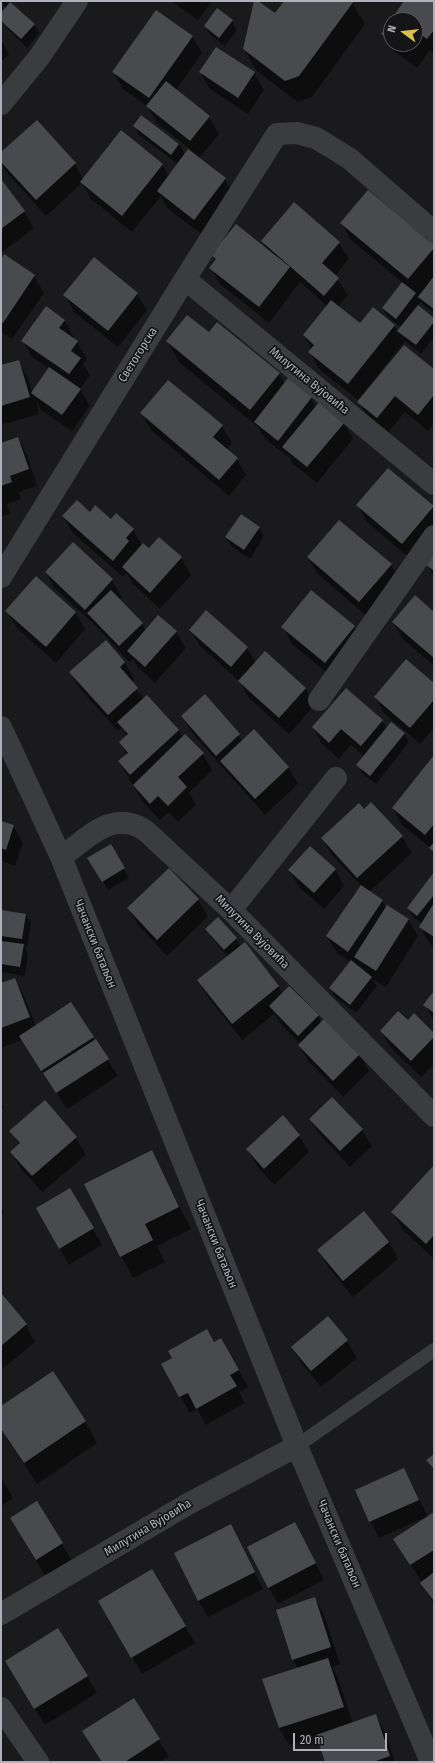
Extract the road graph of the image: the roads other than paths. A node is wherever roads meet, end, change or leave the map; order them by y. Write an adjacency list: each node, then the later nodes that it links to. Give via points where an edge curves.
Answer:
1 (77, 1): 2 (street, via 40,56)
2 (1, 104)
3 (434, 232): 4 (street, Светогорска, via 350,159 331,147 316,138 304,135 277,134)
4 (185, 279): 5 (street, Милутина Вујовића); 7 (street, Светогорска)
5 (434, 484)
6 (434, 536): 8 (street)
7 (1, 577)
8 (319, 700)
9 (1, 727): 11 (street, Чачански батаљон)
10 (336, 778): 12 (street)
11 (61, 857): 12 (street, Милутина Вујовића, via 106,825 125,822 137,824); 15 (street, Чачански батаљон)
12 (231, 910): 13 (street, Милутина Вујовића)
13 (431, 1104)
14 (434, 1350): 15 (lane)
15 (297, 1446): 16 (street, Милутина Вујовића, via 188,1504); 19 (street, Чачански батаљон)
16 (1, 1614)
17 (1, 1708): 18 (street)
18 (38, 1762)
19 (431, 1762)

